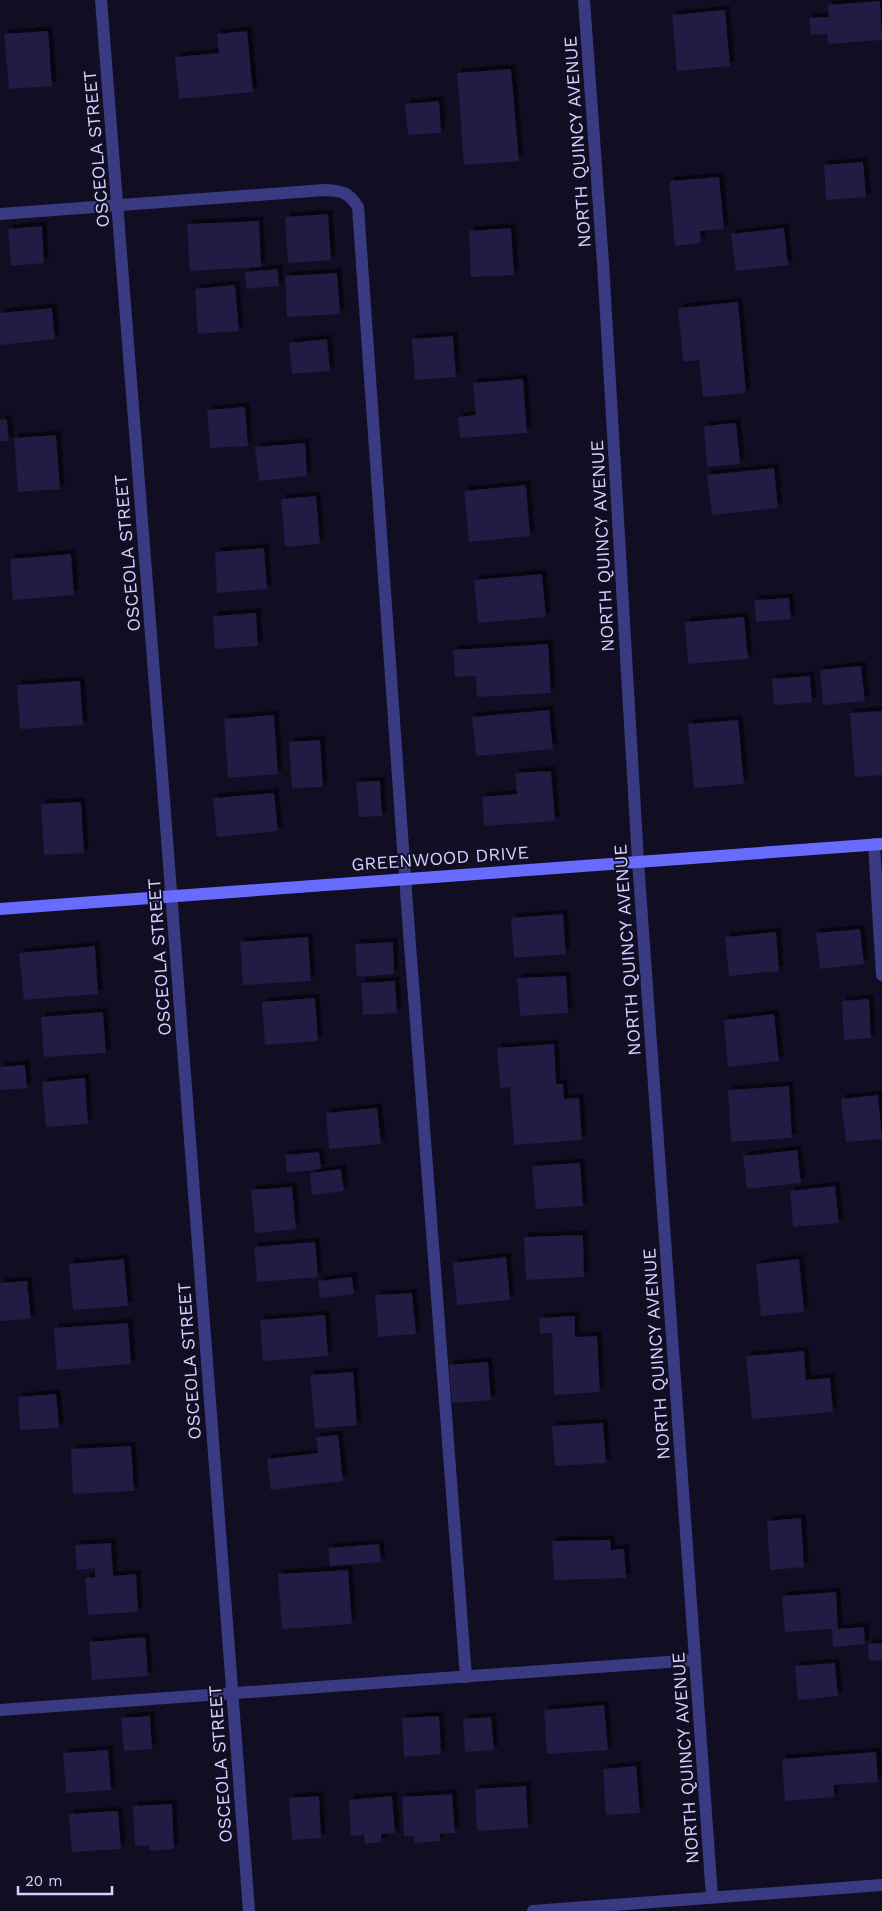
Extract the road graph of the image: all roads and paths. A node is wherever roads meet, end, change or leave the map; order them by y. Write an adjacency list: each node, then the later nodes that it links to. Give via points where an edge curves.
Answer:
1 (101, 0): 3 (street, OSCEOLA STREET)
2 (584, 0): 6 (street, NORTH QUINCY AVENUE, via 603,263)
3 (118, 205): 4 (street); 7 (street, via 325,190 342,191 358,207); 8 (street, OSCEOLA STREET)
4 (0, 214)
5 (878, 844): 6 (street, GREENWOOD DRIVE); 10 (street)
6 (638, 861): 7 (street, GREENWOOD DRIVE); 11 (street, NORTH QUINCY AVENUE)
7 (405, 878): 8 (street, GREENWOOD DRIVE); 12 (street)
8 (172, 896): 9 (street, GREENWOOD DRIVE); 13 (street, OSCEOLA STREET)
9 (0, 909)
10 (882, 975)
11 (695, 1660): 12 (street); 16 (street, NORTH QUINCY AVENUE)
12 (466, 1676): 13 (street)
13 (232, 1693): 14 (street); 17 (street, OSCEOLA STREET)
14 (0, 1710)
15 (882, 1885): 16 (street)
16 (712, 1897): 18 (street)
17 (249, 1911)
18 (533, 1911)

